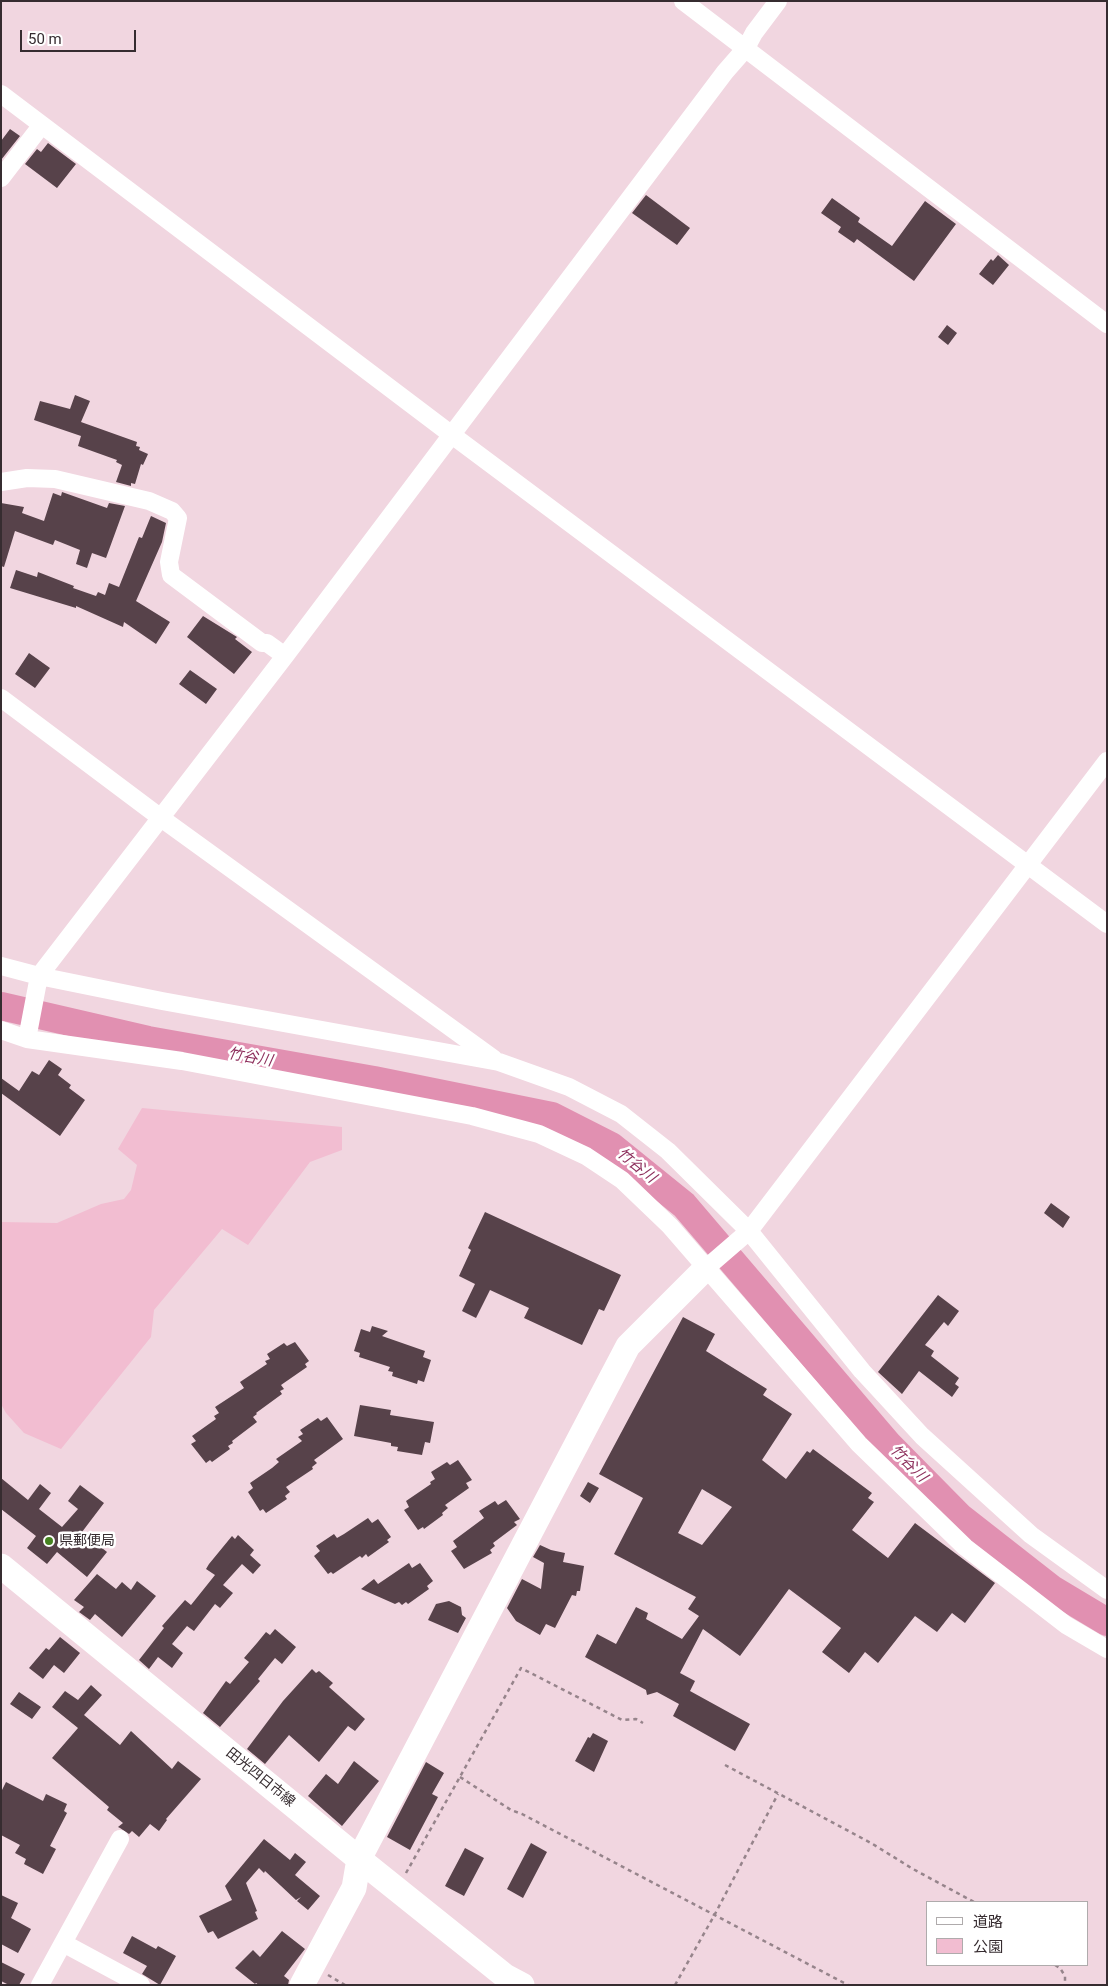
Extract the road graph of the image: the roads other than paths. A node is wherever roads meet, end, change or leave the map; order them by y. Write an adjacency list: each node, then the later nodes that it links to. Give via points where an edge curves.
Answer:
1 (683, 1): 3 (street)
2 (778, 1): 3 (street)
3 (746, 48): 7 (street); 8 (street)
4 (1, 94): 5 (street)
5 (41, 126): 6 (street); 8 (street)
6 (1, 178)
7 (1107, 324)
8 (452, 435): 10 (street); 14 (street)
9 (1, 482): 10 (street, via 27,478 55,479 149,501 172,511 178,518 169,562 171,575 262,643)
10 (285, 656): 13 (street)
11 (1, 698): 13 (street)
12 (1107, 761): 14 (street)
13 (161, 818): 17 (street); 20 (street)
14 (1028, 865): 15 (street); 21 (street)
15 (1107, 924)
16 (1, 966): 17 (street)
17 (39, 976): 19 (street); 20 (street, via 329,1033)
18 (1, 1030): 19 (street)
19 (28, 1034): 22 (street, via 472,1116 539,1134 586,1156 622,1180)
20 (499, 1062): 21 (street, via 569,1087 621,1114 668,1152)
21 (746, 1235): 22 (street); 24 (street, via 922,1436 1031,1535)
22 (709, 1266): 25 (street, via 858,1444 966,1547 1066,1625); 27 (street, via 628,1346)
23 (1, 1566): 27 (street, 田光四日市線)
24 (1107, 1590)
25 (1107, 1649)
26 (120, 1839): 28 (street)
27 (359, 1860): 31 (street, via 354,1888); 32 (street, 田光四日市線, via 505,1976)
28 (63, 1944): 29 (street); 30 (street)
29 (40, 1985)
30 (141, 1985)
31 (302, 1985)
32 (522, 1985)

